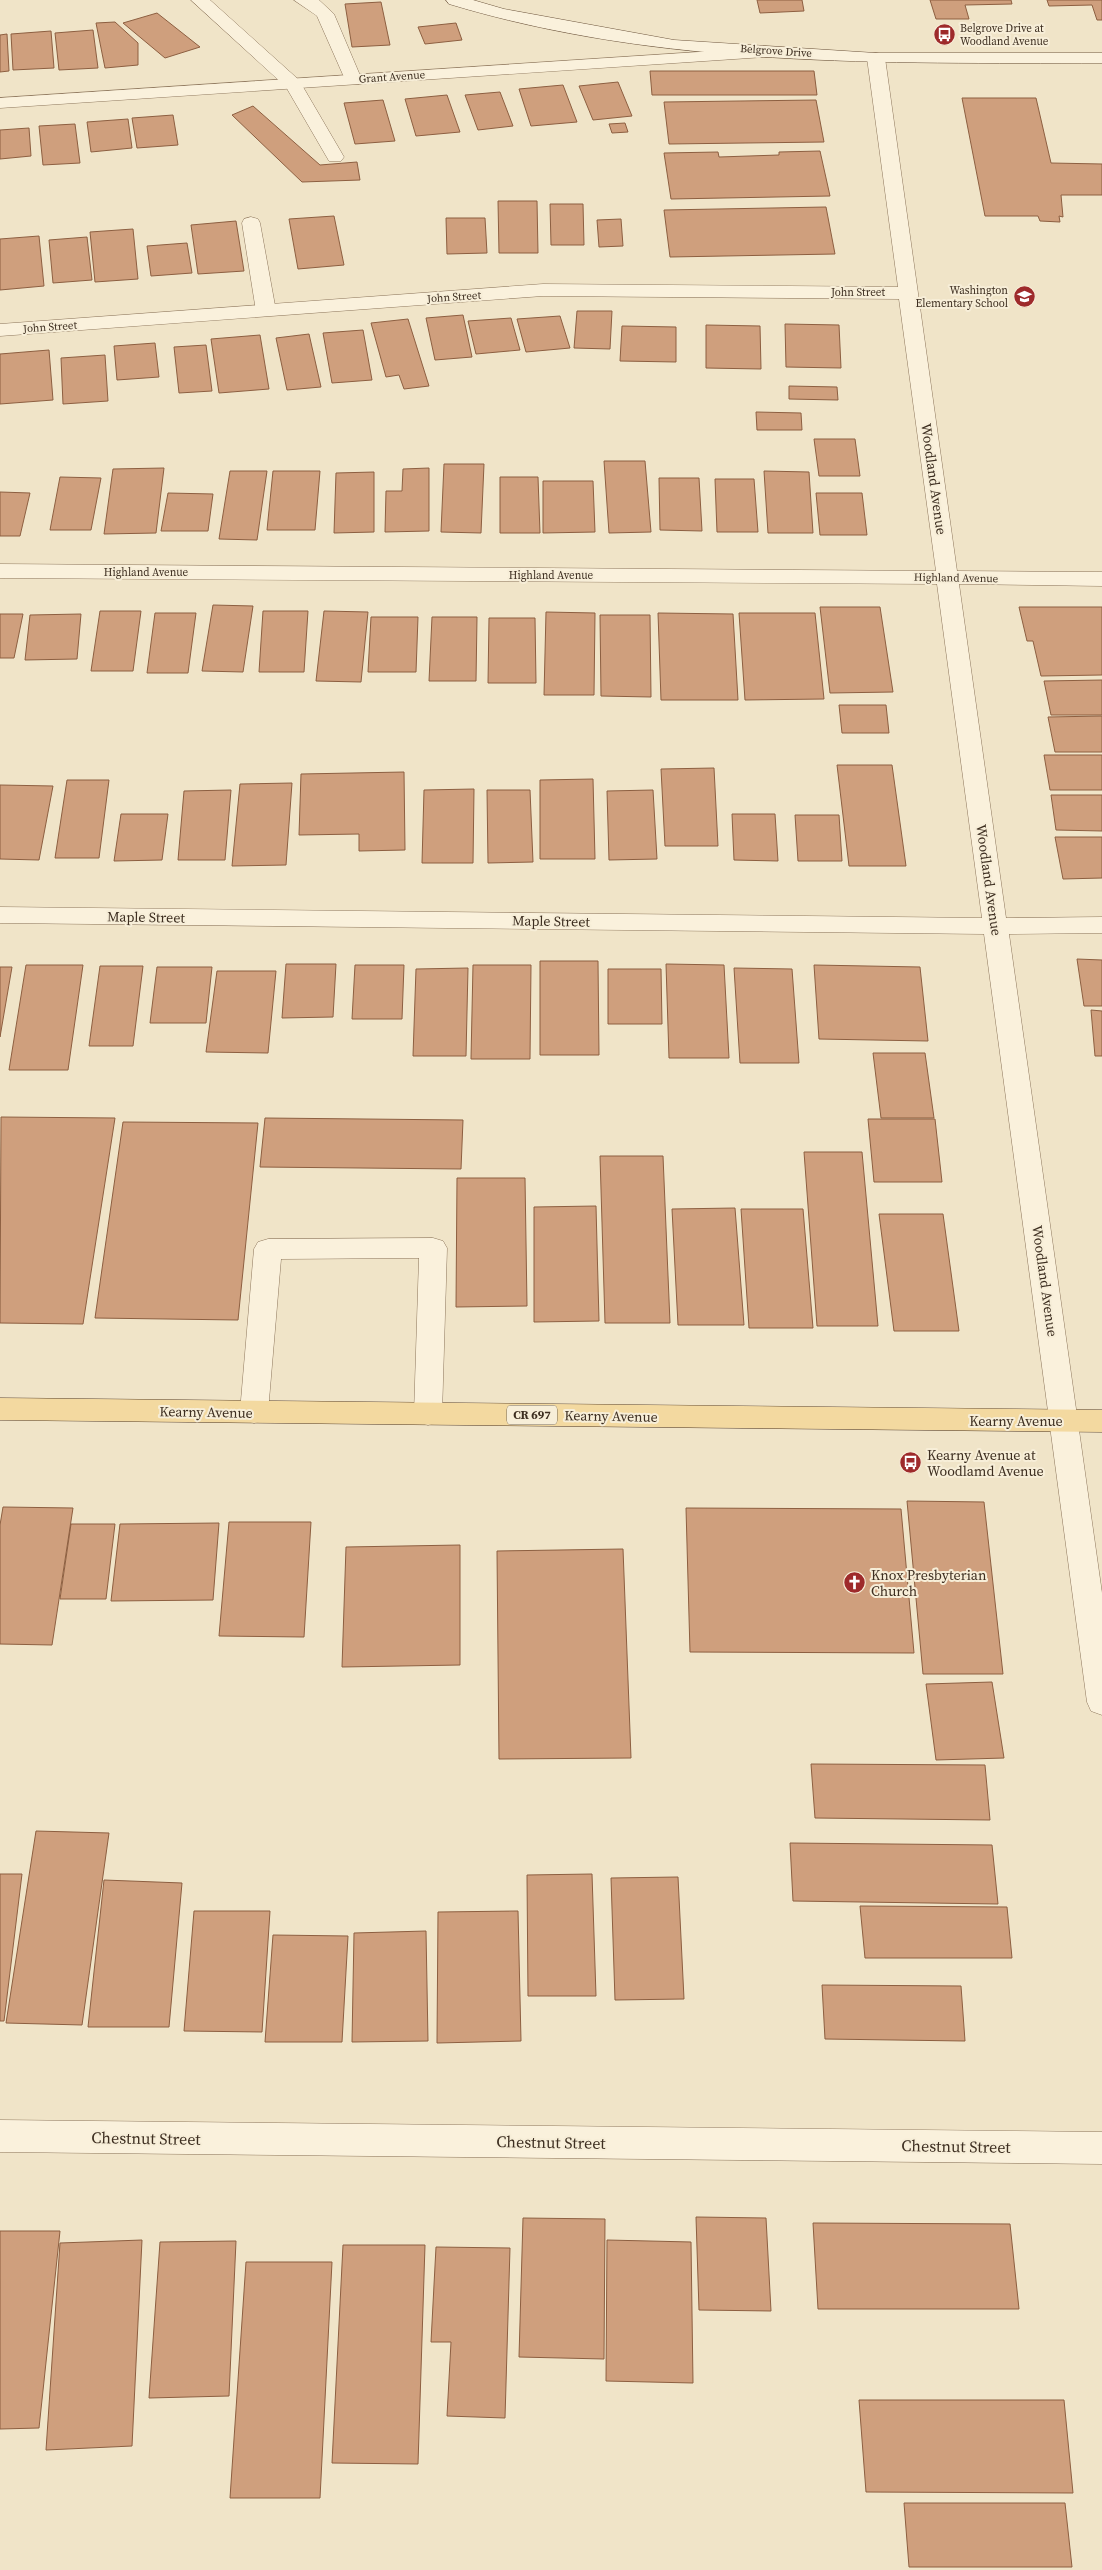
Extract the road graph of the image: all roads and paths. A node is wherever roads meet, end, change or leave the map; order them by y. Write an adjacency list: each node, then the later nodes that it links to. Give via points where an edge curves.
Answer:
1 (200, 0): 8 (street)
2 (303, 0): 7 (street, via 314,4 325,14)
3 (456, 0): 4 (street, Belgrove Drive, via 501,14 674,44)
4 (783, 52): 5 (street, Belgrove Drive); 7 (street, Grant Avenue)
5 (876, 58): 6 (street, Belgrove Drive); 12 (street, Woodland Avenue)
6 (1102, 58)
7 (353, 80): 8 (street, Grant Avenue)
8 (293, 84): 9 (street, Grant Avenue); 10 (street)
9 (0, 102)
10 (335, 157)
11 (252, 223): 13 (street)
12 (908, 293): 13 (street, John Street, via 543,290); 16 (street, Woodland Avenue)
13 (266, 310): 14 (street, John Street)
14 (0, 330)
15 (0, 571): 16 (street, Highland Avenue)
16 (948, 578): 17 (street, Highland Avenue); 20 (street, Woodland Avenue)
17 (1102, 579)
18 (0, 915): 20 (street, Maple Street)
19 (1102, 925): 20 (street, Maple Street)
20 (995, 926): 24 (street, Woodland Avenue)
21 (0, 1409): 22 (main road, Kearny Avenue / CR 697)
22 (254, 1412): 23 (main road, Kearny Avenue / CR 697); 23 (street, via 268,1249 433,1248)
23 (428, 1414): 24 (main road, Kearny Avenue / CR 697)
24 (1064, 1421): 25 (main road, Kearny Avenue / CR 697); 26 (street, Woodland Avenue)
25 (1102, 1421)
26 (1102, 1702)
27 (0, 2136): 28 (street, Chestnut Street)
28 (1102, 2148)

